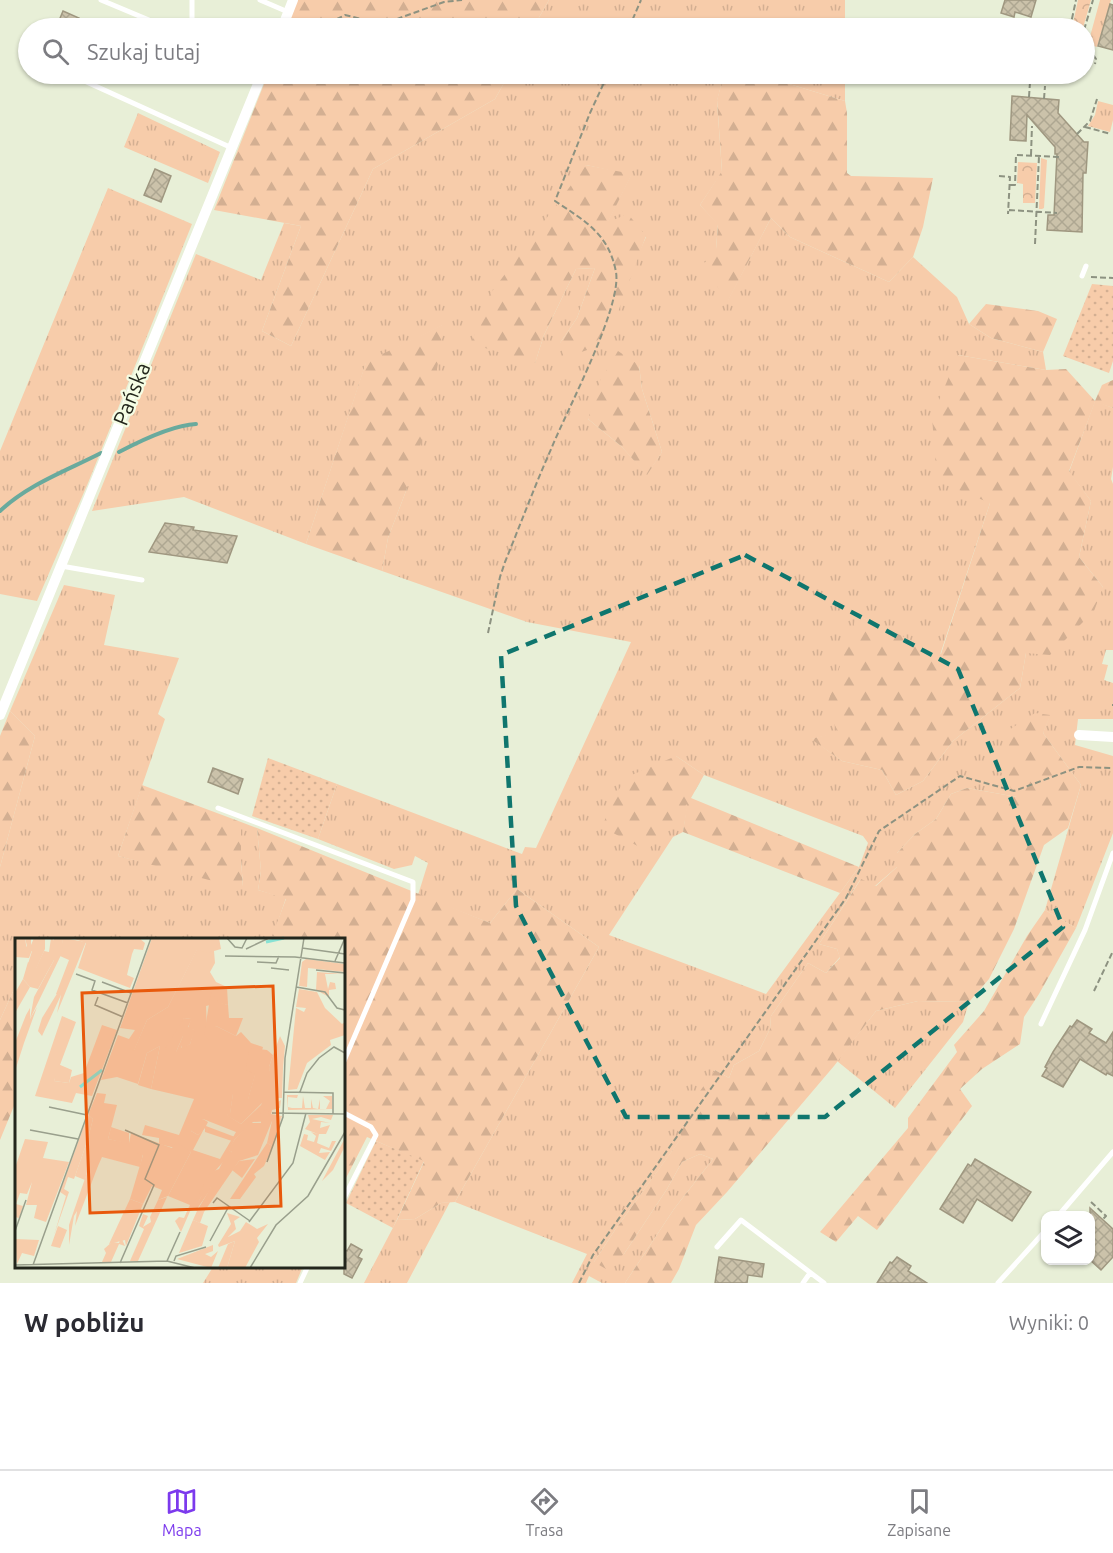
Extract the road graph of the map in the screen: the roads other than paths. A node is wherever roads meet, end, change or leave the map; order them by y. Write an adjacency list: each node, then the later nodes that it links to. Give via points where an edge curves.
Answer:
1 (101, 0): 6 (lane)
2 (192, 0): 7 (lane)
3 (260, 0): 5 (lane)
4 (293, 0): 5 (street)
5 (288, 12): 8 (street)
6 (144, 18)
7 (192, 18)
8 (286, 18)
9 (91, 84): 11 (lane)
10 (258, 84): 11 (street, Pańska)
11 (232, 148): 14 (street, Pańska)
12 (1086, 266): 13 (lane)
13 (1082, 276)
14 (61, 566): 15 (lane); 16 (street, Pańska)
15 (142, 580)
16 (1, 712)
17 (1079, 735): 18 (street)
18 (1113, 737)
19 (219, 808): 22 (lane, via 413,882 413,900)
20 (1113, 853): 21 (lane, via 1085,930)
21 (1041, 1024)
22 (345, 1059)
23 (345, 1114): 25 (lane, via 371,1127 375,1135)
24 (1113, 1152): 26 (lane)
25 (345, 1196)
26 (1062, 1211)
27 (1041, 1236): 34 (lane)
28 (717, 1248): 30 (lane, via 741,1220)
29 (307, 1268): 31 (lane)
30 (810, 1273): 32 (lane); 33 (lane)
31 (300, 1283)
32 (803, 1283)
33 (824, 1283)
34 (998, 1283)

